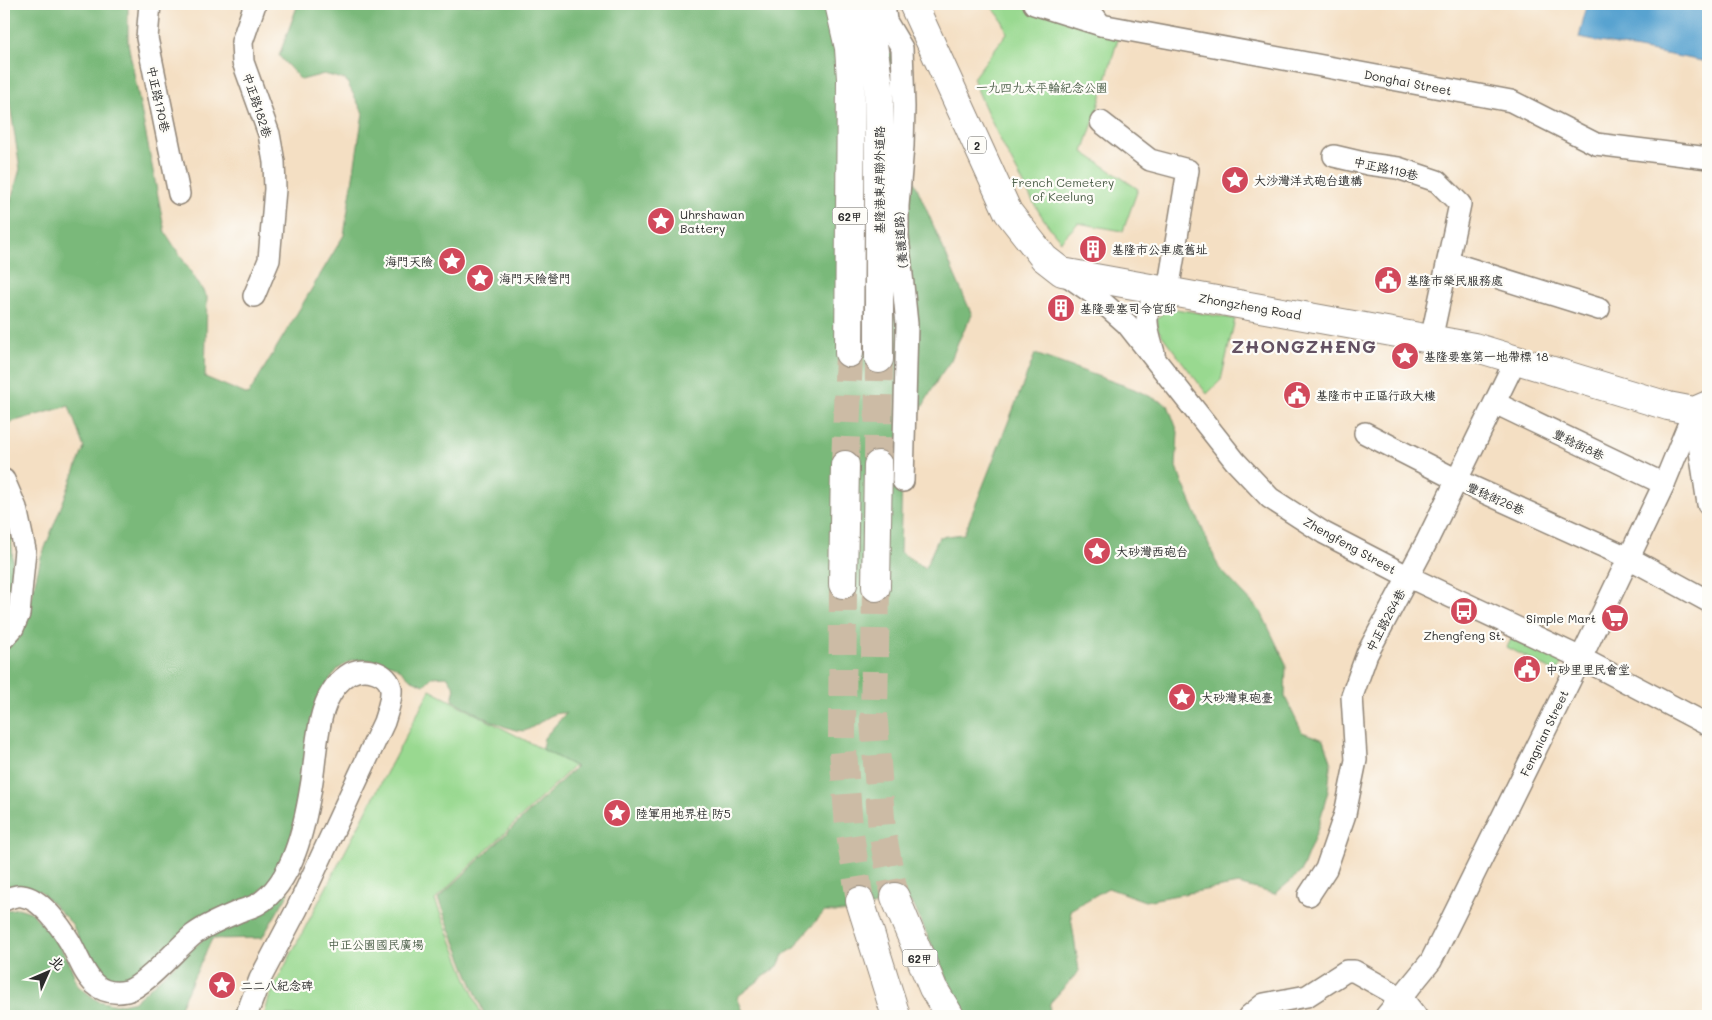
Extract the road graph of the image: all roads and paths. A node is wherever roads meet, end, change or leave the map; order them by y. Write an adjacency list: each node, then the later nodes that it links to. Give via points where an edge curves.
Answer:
1 (150, 4): 13 (street, 中正路170巷, via 147,38)
2 (255, 4): 17 (street, 中正路182巷, via 242,42 243,62 269,134 275,189 269,260)
3 (839, 4): 20 (main road, 62甲, via 849,48 851,79)
4 (863, 4): 21 (main road, 基隆港東岸聯外道路 / 62甲, via 872,37 878,86)
5 (884, 4): 31 (street, (養護道路), via 886,21 902,48 904,88 898,206 907,324)
6 (912, 4): 15 (main road, Zhongzheng Road / 2, via 1008,212 1044,258)
7 (1085, 4): 9 (street)
8 (1042, 5): 9 (street, Donghai Street)
9 (1101, 25): 12 (street, Donghai Street, via 1511,101 1596,144)
10 (1101, 122): 16 (street, via 1150,160 1188,170)
11 (1334, 156): 14 (street, 中正路119巷, via 1398,168 1437,181 1460,204)
12 (1708, 158)
13 (179, 194)
14 (1448, 262): 18 (street); 19 (street, 中正路119巷)
15 (1062, 272): 16 (main road, Zhongzheng Road / 2); 23 (street, Zhengfeng Street, via 1128,324)
16 (1168, 291): 19 (main road, Zhongzheng Road / 2); 23 (street, via 1154,298 1147,312 1146,327)
17 (254, 296)
18 (1599, 309)
19 (1432, 340): 22 (main road, Zhongzheng Road / 2)
20 (849, 354)
21 (879, 359)
22 (1516, 359): 24 (street, 中正路264巷); 25 (main road, Zhongzheng Road / 2, via 1659,403)
23 (1156, 360): 35 (street, Zhengfeng Street, via 1197,415 1270,498 1324,533)
24 (1495, 403): 30 (street, 中正路264巷); 32 (street, 豐稔街8巷)
25 (1701, 408): 32 (street, Fengnian Street); 33 (street)
26 (1366, 434): 30 (street, 豐稔街26巷)
27 (845, 465): 36 (main road)
28 (878, 465): 37 (main road)
29 (4, 480): 39 (street, via 16,508 25,550 18,614 13,628)
30 (1457, 480): 34 (street, 豐稔街26巷); 35 (street, 中正路264巷)
31 (903, 481)
32 (1664, 484): 34 (street, Fengnian Street)
33 (1708, 504)
34 (1629, 558): 38 (street, 豐稔街26巷); 40 (street, Fengnian Street)
35 (1409, 577): 40 (street, Zhengfeng Street); 42 (street, 中正路264巷, via 1367,654 1352,696 1356,760 1346,814 1326,869)
36 (843, 584)
37 (876, 587)
38 (1708, 601)
39 (4, 638)
40 (1581, 658): 41 (street, Zhengfeng Street); 46 (street, Fengnian Street, via 1431,961)
41 (1708, 725)
42 (1309, 895)
43 (896, 896): 49 (main road, 62甲, via 933,988)
44 (4, 900): 47 (street, via 21,896 38,904 64,932 85,974 102,990 129,990 141,983 194,935 213,923 258,904 286,875 312,786 316,743 330,694 353,672 370,670 389,684 390,706 297,909 260,979)
45 (860, 901): 48 (main road)
46 (1402, 998): 50 (street, via 1354,971 1346,971 1307,996 1264,1004); 51 (street, Fengnian Street); 52 (street)
47 (246, 1016)
48 (896, 1016)
49 (950, 1016)
50 (1249, 1016)
51 (1386, 1016)
52 (1416, 1016)

